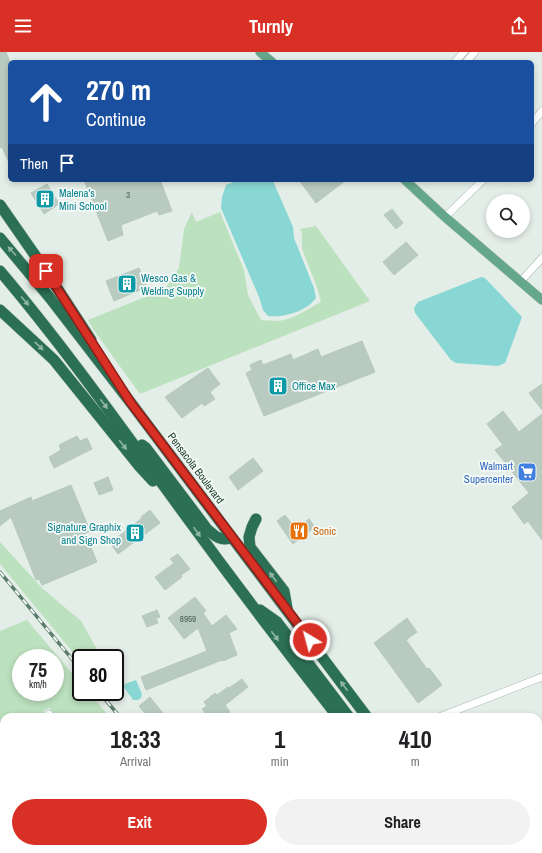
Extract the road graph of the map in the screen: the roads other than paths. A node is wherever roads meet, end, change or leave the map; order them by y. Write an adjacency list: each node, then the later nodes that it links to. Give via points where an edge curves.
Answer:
1 (260, 52): 4 (main road)
2 (464, 52): 5 (street)
3 (475, 52): 6 (street)
4 (270, 60)
5 (457, 60)
6 (468, 60)
7 (542, 111): 8 (street)
8 (534, 121)
9 (407, 182): 12 (main road)
10 (481, 182): 12 (street)
11 (0, 205): 19 (highway)
12 (445, 217): 16 (main road)
13 (0, 238): 19 (highway, Pensacola Boulevard, one-way to 13)
14 (542, 258): 16 (street)
15 (0, 271): 20 (highway, one-way to 20)
16 (521, 281): 17 (main road)
17 (542, 300)
18 (0, 310): 21 (highway, one-way to 21, via 54,360 140,467)
19 (131, 403): 23 (highway, Pensacola Boulevard)
20 (125, 433): 21 (highway); 23 (highway, via 146,448 207,529 217,538)
21 (188, 519): 24 (highway, one-way to 24)
22 (256, 519): 25 (highway, one-way to 22, via 284,591 250,547 249,537)
23 (232, 538): 25 (highway, Pensacola Boulevard)
24 (251, 604): 27 (highway, one-way to 27); 28 (highway, via 277,622)
25 (288, 612): 29 (highway, Pensacola Boulevard, one-way to 25)
26 (542, 677): 30 (street)
27 (335, 713)
28 (346, 713)
29 (364, 713)
30 (449, 713)

